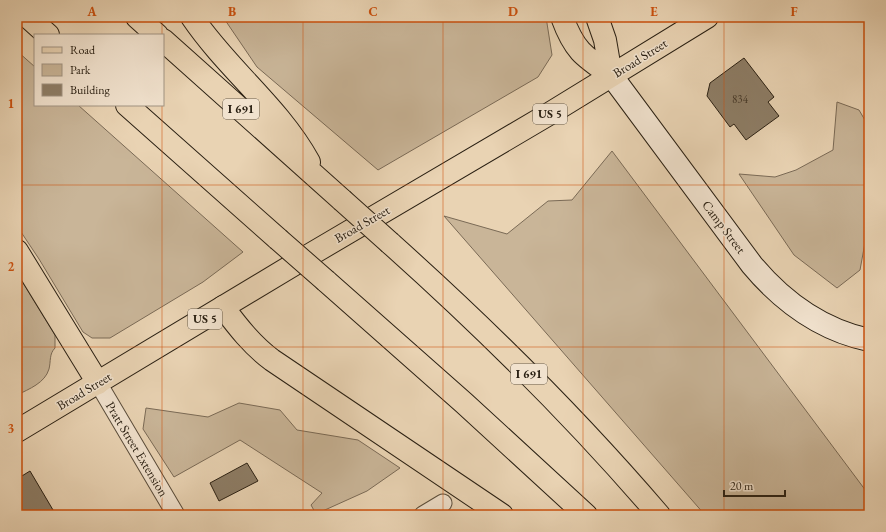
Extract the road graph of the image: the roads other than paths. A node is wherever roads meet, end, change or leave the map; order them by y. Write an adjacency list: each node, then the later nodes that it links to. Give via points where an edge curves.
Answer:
1 (28, 17): 7 (main road)
2 (137, 17): 8 (main road)
3 (192, 17): 12 (main road, via 224,58 283,122)
4 (562, 17): 10 (main road, via 569,35 579,50)
5 (597, 17): 10 (main road, via 605,40)
6 (707, 17): 10 (main road, Broad Street / US 5)
7 (47, 34)
8 (156, 34)
9 (164, 41): 12 (main road, I 691)
10 (611, 75): 14 (main road, Broad Street / US 5, via 525,129); 15 (street, Camp Street, via 766,281 789,302 811,317 838,331)
11 (128, 106): 22 (main road, bridge, via 464,403)
12 (318, 179): 23 (main road, I 691, bridge, via 465,312 548,393)
13 (17, 251): 16 (main road)
14 (223, 307): 16 (main road, Broad Street / US 5); 21 (main road, via 254,345 272,360)
15 (869, 340)
16 (98, 383): 17 (main road, Broad Street / US 5); 19 (street, Pratt Street Extension)
17 (17, 431)
18 (443, 503): 20 (street)
19 (176, 515)
20 (423, 515)
21 (502, 515)
22 (586, 515)
23 (659, 515)

